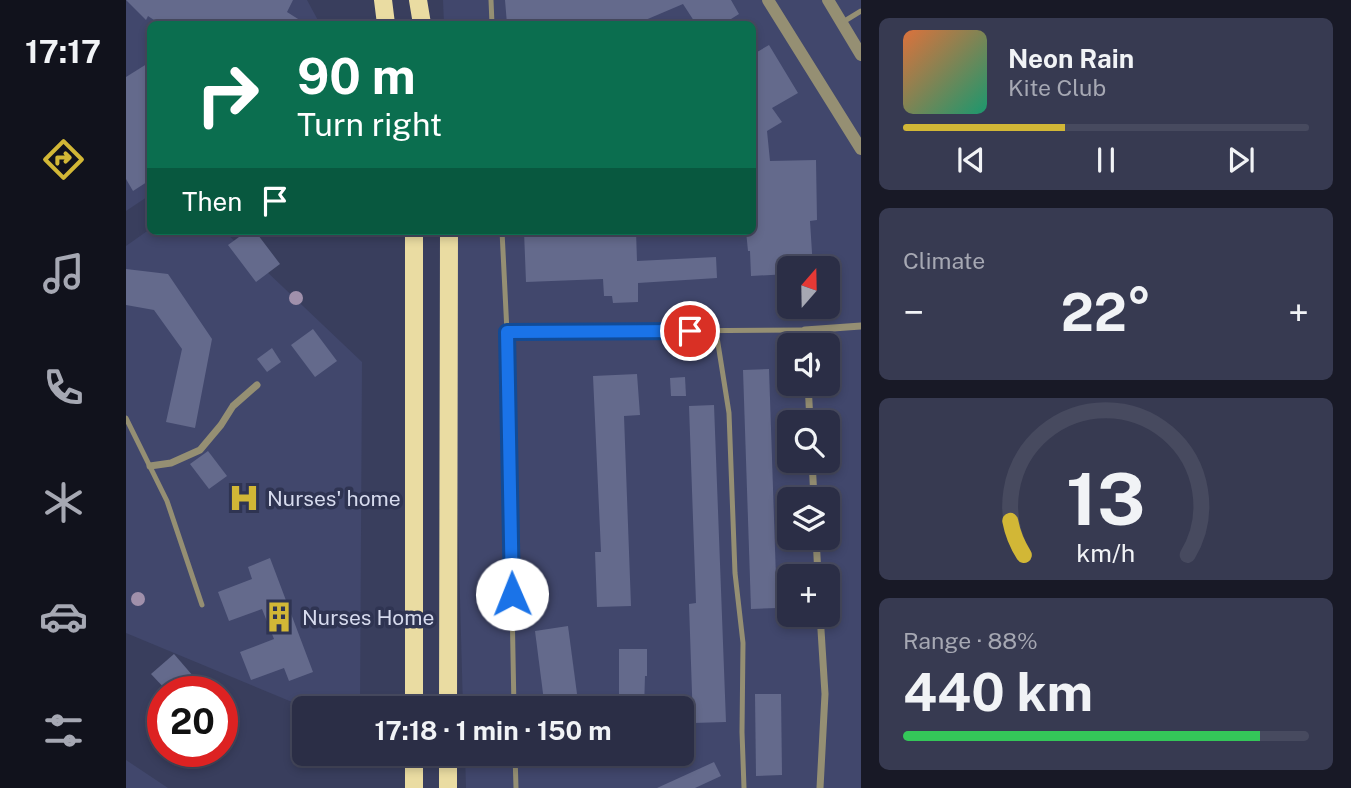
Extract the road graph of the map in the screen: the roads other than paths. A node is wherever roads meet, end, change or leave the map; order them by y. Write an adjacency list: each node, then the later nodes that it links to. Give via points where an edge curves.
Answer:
1 (383, 0): 7 (main road)
2 (418, 0): 8 (main road)
3 (491, 0): 9 (lane)
4 (768, 0): 13 (street)
5 (828, 0): 10 (street)
6 (861, 11): 10 (lane)
7 (386, 21)
8 (422, 21)
9 (492, 21)
10 (842, 23): 11 (street)
11 (857, 38): 12 (street)
12 (861, 55)
13 (861, 149)
14 (414, 235): 27 (main road)
15 (449, 235): 28 (main road)
16 (502, 235): 20 (lane)
17 (861, 326): 18 (street)
18 (805, 330): 19 (lane); 21 (street)
19 (716, 331): 20 (lane); 36 (lane, via 729,413 735,573 743,643)
20 (507, 332): 29 (lane)
21 (805, 333)
22 (257, 385): 24 (street, via 233,406 200,450 171,463)
23 (126, 418): 24 (lane)
24 (149, 466): 25 (lane, via 167,501)
25 (202, 605)
26 (821, 627): 37 (street, via 825,694)
27 (414, 696)
28 (448, 696)
29 (514, 696)
30 (414, 766): 33 (main road)
31 (448, 766): 34 (main road)
32 (515, 766): 35 (lane)
33 (414, 788)
34 (448, 788)
35 (516, 788)
36 (744, 788)
37 (820, 788)

